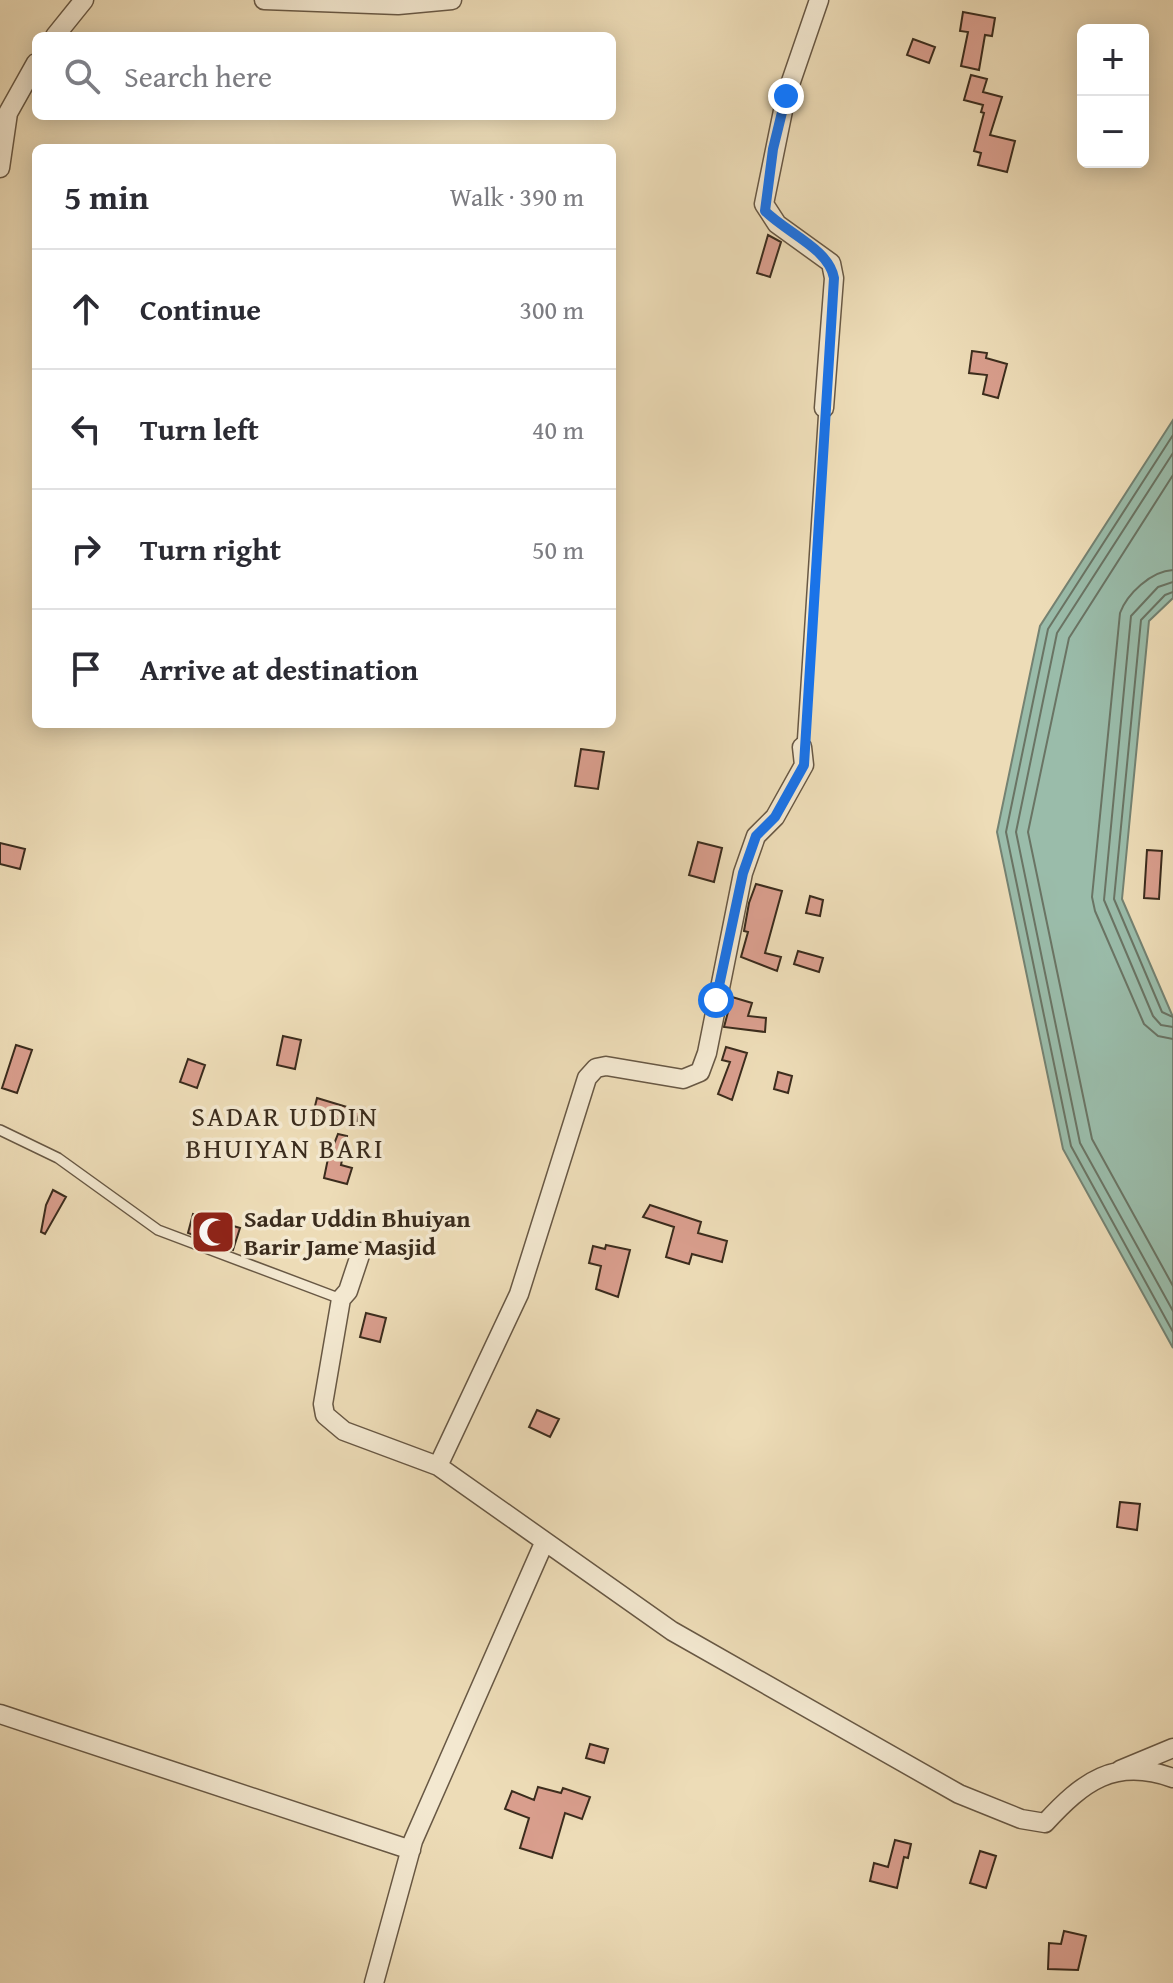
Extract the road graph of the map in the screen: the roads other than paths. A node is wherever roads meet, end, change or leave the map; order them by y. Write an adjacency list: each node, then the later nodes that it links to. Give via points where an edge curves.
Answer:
1 (84, 0): 5 (street)
2 (264, 0): 3 (street, via 398,5)
3 (452, 0)
4 (819, 0): 8 (street, via 786,96 764,204 777,224 831,263)
5 (58, 32)
6 (32, 70): 7 (street, via 8,113)
7 (0, 168)
8 (824, 408): 9 (lane)
9 (802, 747): 13 (street, via 804,765 775,817 756,836 743,873 700,1072 683,1079 606,1066 587,1078 519,1294)
10 (0, 1130): 12 (lane, via 58,1158 158,1230)
11 (361, 1252): 12 (street)
12 (341, 1299): 13 (street, via 325,1415 344,1431)
13 (438, 1466): 14 (street)
14 (544, 1543): 17 (street, via 672,1631 959,1794 1021,1819 1045,1823 1077,1787); 19 (street)
15 (0, 1714): 19 (street)
16 (1173, 1748): 17 (street)
17 (1119, 1770): 18 (street)
18 (1173, 1778)
19 (411, 1850): 20 (street)
20 (374, 1983)

